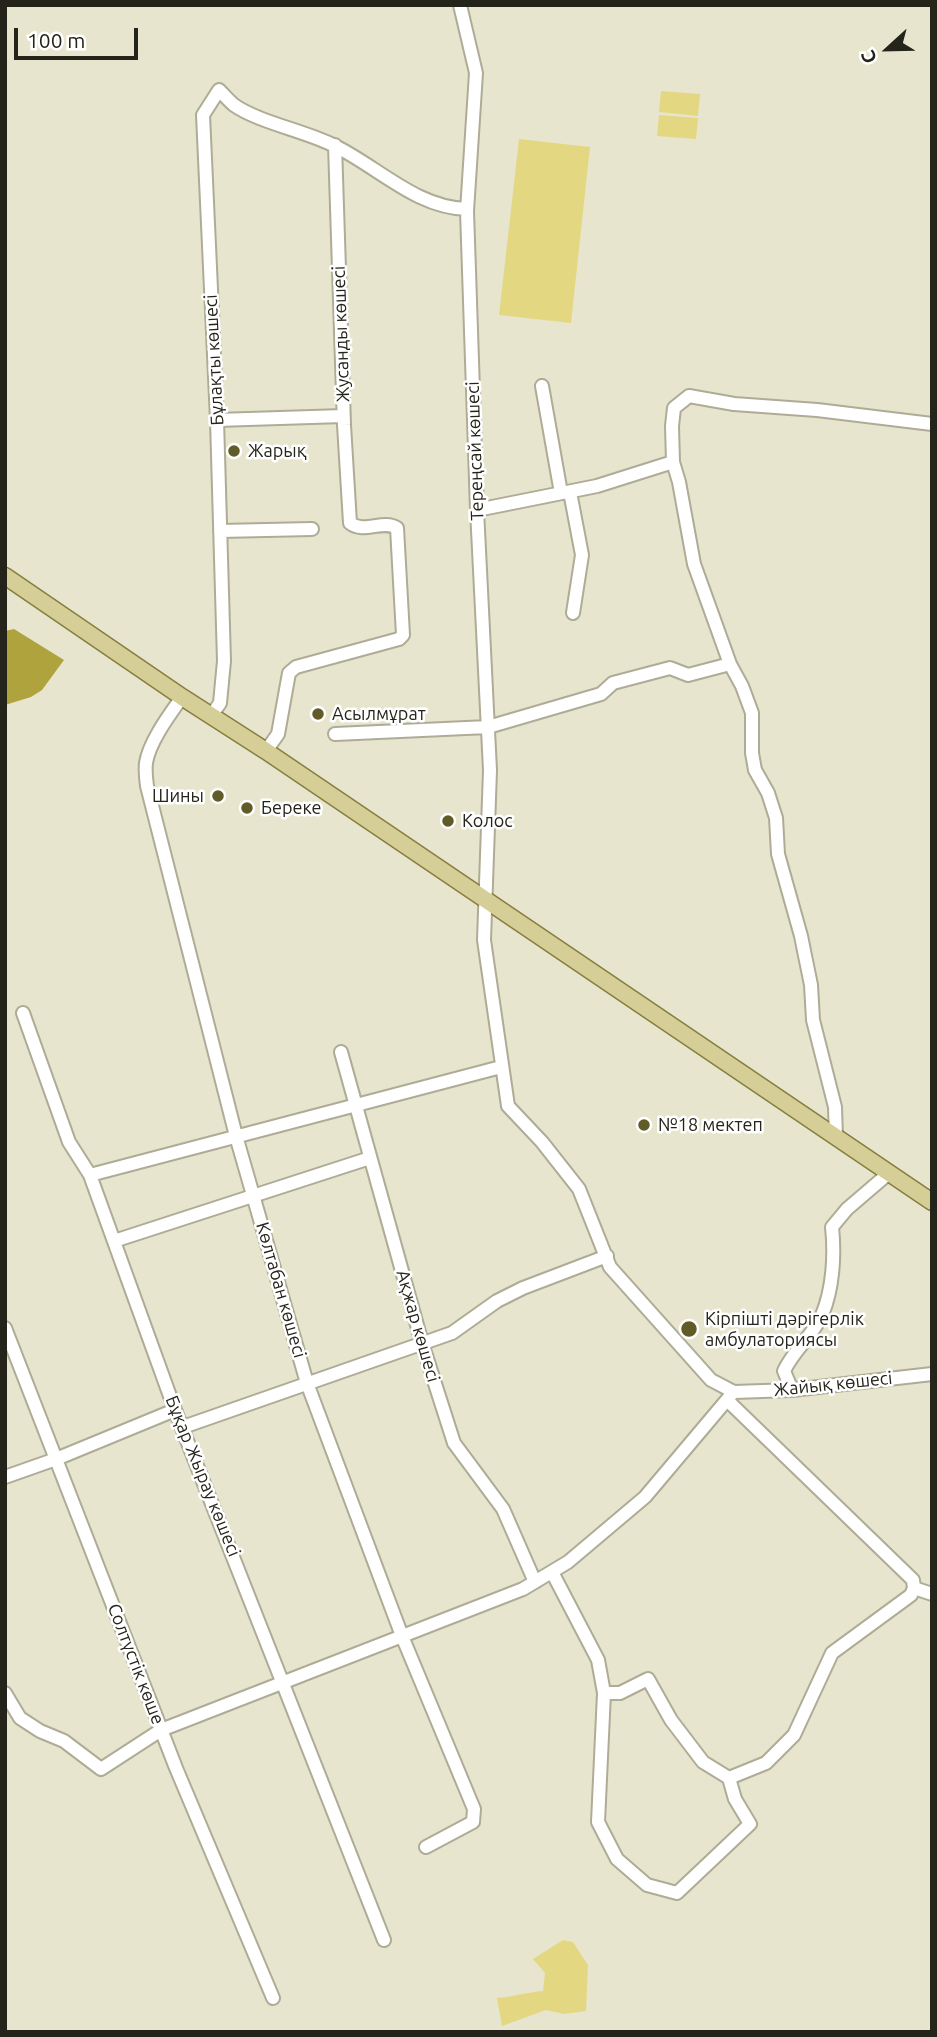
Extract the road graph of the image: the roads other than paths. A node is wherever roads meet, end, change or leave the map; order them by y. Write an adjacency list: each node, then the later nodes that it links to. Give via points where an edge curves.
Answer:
1 (460, 5): 3 (street, Тереңсай көшесі, via 476,74)
2 (335, 145): 3 (street, via 413,193 444,208); 5 (street, Жусанды көшесі); 6 (street, Бұлақты көшесі, via 234,105 219,90 203,115)
3 (467, 209): 10 (street, Тереңсай көшесі)
4 (541, 386): 9 (street)
5 (344, 416): 6 (street); 20 (street, Жусанды көшесі, via 350,523 360,528 389,524 397,528 403,635 296,667 289,673 278,734)
6 (217, 420): 12 (street, Бұлақты көшесі)
7 (932, 424): 8 (street, via 689,396 674,408)
8 (673, 462): 9 (street); 15 (street, via 694,564)
9 (566, 493): 10 (street); 14 (street, via 582,555)
10 (477, 510): 18 (street, Тереңсай көшесі)
11 (312, 529): 12 (street)
12 (220, 531): 17 (street, Бұлақты көшесі, via 224,661 220,704)
13 (5, 576): 16 (main road)
14 (573, 613)
15 (730, 664): 18 (street, via 688,675 670,668); 27 (street, via 752,713 755,770 776,818 778,854 802,936 813,1020 835,1107)
16 (181, 697): 17 (main road); 26 (street, Көлтабан көшесі, via 148,754 147,786)
17 (211, 716): 20 (main road)
18 (488, 727): 19 (street); 21 (street, Тереңсай көшесі)
19 (335, 734)
20 (265, 751): 21 (main road)
21 (485, 900): 24 (street, Тереңсай көшесі, via 484,940); 27 (main road)
22 (23, 1013): 30 (street, Бұқар Жырау көшесі, via 69,1142)
23 (341, 1052): 25 (street, Ақжар көшесі)
24 (501, 1067): 25 (street); 34 (street, Тереңсай көшесі, via 508,1106 579,1189)
25 (355, 1105): 26 (street); 28 (street, Ақжар көшесі)
26 (236, 1136): 30 (street); 31 (street, Көлтабан көшесі)
27 (836, 1137): 29 (main road)
28 (370, 1158): 31 (street); 36 (street, Ақжар көшесі)
29 (889, 1173): 32 (main road); 39 (street, via 832,1227 831,1272 821,1317 784,1371)
30 (90, 1175): 33 (street, Бұқар Жырау көшесі)
31 (254, 1196): 33 (street); 38 (street, Көлтабан көшесі)
32 (932, 1202)
33 (114, 1241): 41 (street, Бұқар Жырау көшесі)
34 (607, 1256): 36 (street, via 523,1288 452,1333); 40 (street, Тереңсай көшесі, via 610,1267)
35 (5, 1328): 43 (street, Солтүстік көше)
36 (422, 1343): 38 (street); 46 (street, Ақжар көшесі, via 454,1443 503,1509)
37 (932, 1374): 39 (street, Жайық көшесі)
38 (307, 1383): 42 (street); 49 (street, Көлтабан көшесі)
39 (792, 1390): 40 (street, Жайық көшесі)
40 (730, 1396): 45 (street, via 645,1497); 47 (street, Тереңсай көшесі, via 913,1580)
41 (175, 1410): 42 (street, Бұқар Жырау көшесі); 43 (street)
42 (183, 1427): 50 (street, Бұқар Жырау көшесі)
43 (56, 1459): 44 (street); 53 (street, Солтүстік көше)
44 (5, 1477)
45 (552, 1573): 46 (street); 52 (street, via 598,1660)
46 (535, 1582): 49 (street)
47 (914, 1588): 48 (street); 54 (street, via 911,1595 832,1653 794,1735 766,1763)
48 (932, 1594)
49 (401, 1636): 50 (street); 55 (street, Көлтабан көшесі, via 474,1809 473,1822)
50 (284, 1682): 53 (street); 56 (street, Бұқар Жырау көшесі)
51 (5, 1693): 53 (street, via 20,1718 64,1741 101,1769)
52 (604, 1693): 54 (street, via 620,1693 648,1679 703,1762); 54 (street, via 598,1822 617,1859 647,1885 677,1893 750,1824)
53 (162, 1730): 57 (street, Солтүстік көше)
54 (729, 1778)
55 (426, 1847)
56 (384, 1940)
57 (273, 1998)

